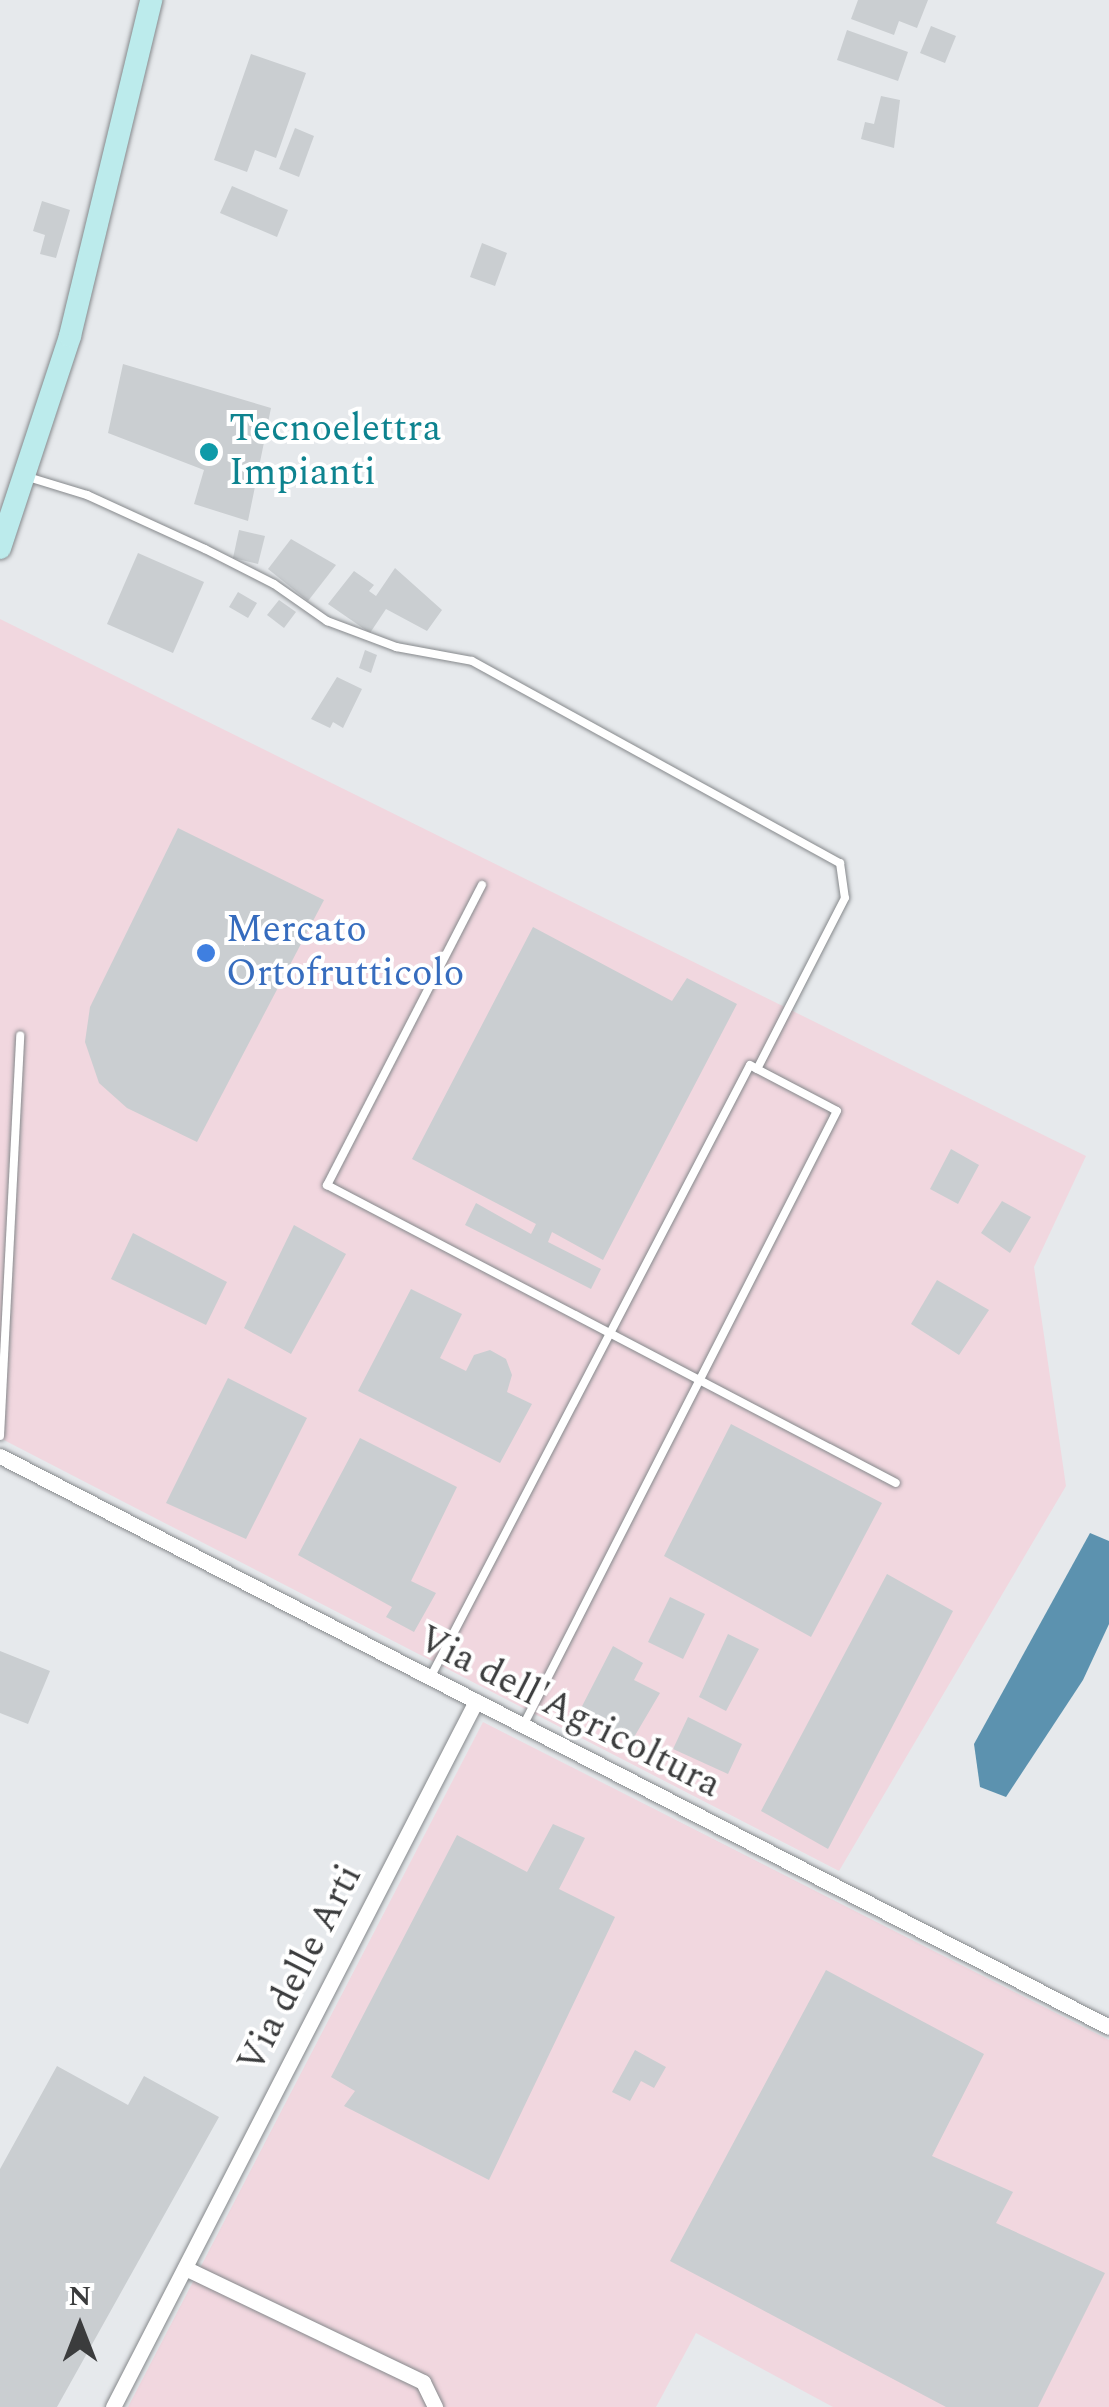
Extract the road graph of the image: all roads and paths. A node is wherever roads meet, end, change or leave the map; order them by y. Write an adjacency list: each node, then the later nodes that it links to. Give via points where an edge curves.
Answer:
1 (151, 0): 2 (main road, via 70,336)
2 (24, 476): 3 (main road); 6 (lane, via 87,495 205,549 327,621 396,647 472,660 840,864 845,898)
3 (0, 548)
4 (482, 885): 7 (lane, via 326,1185)
5 (20, 1035): 9 (lane)
6 (756, 1068): 7 (lane, via 750,1065); 8 (lane, via 837,1111)
7 (610, 1332): 8 (lane); 12 (lane)
8 (700, 1379): 11 (lane); 14 (lane)
9 (0, 1436)
10 (0, 1456): 12 (street, Via dell'Agricoltura)
11 (896, 1483)
12 (430, 1678): 13 (street, Via dell'Agricoltura)
13 (476, 1701): 14 (street, Via dell'Agricoltura); 16 (street, Via delle Arti)
14 (524, 1726): 15 (street, Via dell'Agricoltura)
15 (1109, 2027)
16 (184, 2268): 17 (street, Via delle Arti); 18 (street, via 423,2382)
17 (113, 2407)
18 (435, 2407)

